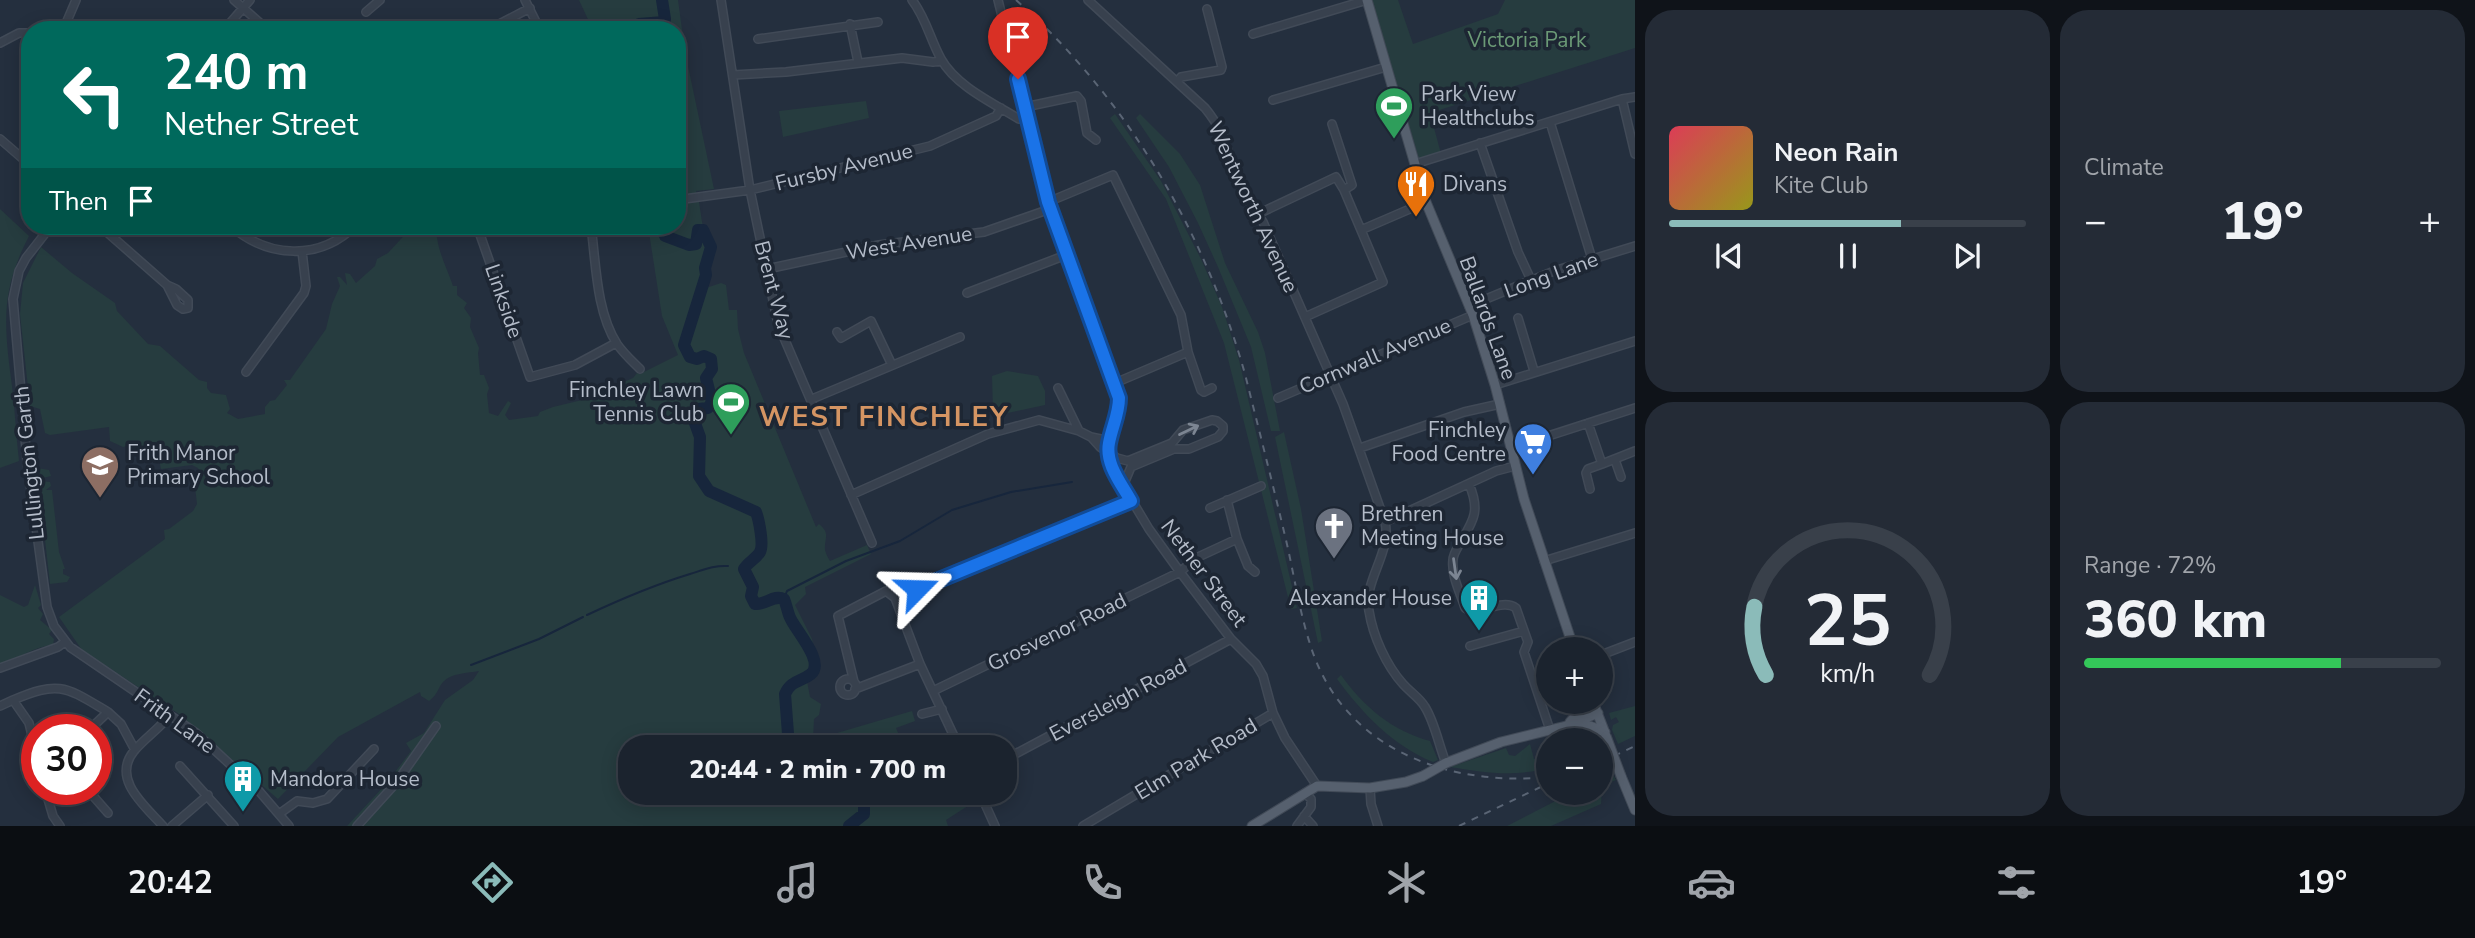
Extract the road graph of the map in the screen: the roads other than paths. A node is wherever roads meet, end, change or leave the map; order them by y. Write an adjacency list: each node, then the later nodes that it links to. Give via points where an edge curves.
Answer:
1 (76, 0): 15 (street)
2 (234, 0): 11 (street)
3 (250, 0): 11 (street)
4 (380, 0): 14 (street)
5 (526, 0): 12 (street)
6 (721, 0): 29 (street, Brent Way)
7 (912, 0): 26 (street)
8 (998, 0): 34 (street)
9 (1087, 0): 30 (street, Wentworth Avenue)
10 (1367, 0): 23 (street); 28 (main road, Ballards Lane)
11 (243, 8): 16 (street); 17 (street)
12 (530, 8): 18 (street); 19 (street)
13 (1207, 9): 30 (street, via 1221,70)
14 (366, 12)
15 (69, 21)
16 (232, 21)
17 (258, 21)
18 (505, 21)
19 (536, 21)
20 (878, 22): 21 (street)
21 (850, 24): 24 (street); 27 (street)
22 (21, 33): 25 (street)
23 (1253, 34)
24 (758, 39)
25 (0, 43)
26 (942, 61): 27 (street); 35 (street, via 961,82)
27 (858, 62): 29 (street)
28 (1386, 67): 33 (street); 44 (main road, Ballards Lane)
29 (733, 75): 45 (street, Brent Way)
30 (1177, 82): 50 (street, Wentworth Avenue, via 1217,123 1242,190)
31 (1635, 97): 32 (street)
32 (1622, 99): 37 (street); 42 (street)
33 (1273, 100)
34 (1025, 107): 36 (street); 40 (street, via 1077,96 1087,133)
35 (1001, 108): 36 (street); 45 (street, Fursby Avenue, via 996,116 930,146)
36 (1027, 119): 49 (street)
37 (1550, 122): 41 (street); 61 (street)
38 (1332, 124): 46 (street, via 1352,185)
39 (0, 139): 43 (street)
40 (1096, 140)
41 (1480, 143): 44 (street); 63 (street)
42 (1635, 154)
43 (21, 157)
44 (1415, 164): 48 (main road, Ballards Lane)
45 (750, 190): 47 (street, Fursby Avenue); 62 (street, Brent Way)
46 (1344, 190): 50 (street, via 1336,177); 51 (street)
47 (686, 198)
48 (1426, 202): 51 (street); 66 (main road, Ballards Lane)
49 (1049, 206): 60 (street); 62 (street, West Avenue, via 984,232 879,245); 73 (street, West Avenue, via 1113,175 1181,315)
50 (1258, 214): 67 (street, Wentworth Avenue)
51 (1361, 230): 67 (street, via 1383,282)
52 (43, 235): 115 (street, Lullington Garth, via 19,271 13,309 43,587)
53 (110, 235): 64 (street)
54 (244, 235): 59 (street, via 265,247)
55 (343, 235): 59 (street, via 318,249)
56 (480, 235): 72 (street, Linkside, via 528,379 575,365)
57 (592, 235): 72 (street, via 604,310)
58 (1635, 246): 61 (street, Long Lane)
59 (302, 251): 77 (street, via 304,293)
60 (1066, 255): 65 (street); 79 (street)
61 (1592, 259): 63 (street, Long Lane)
62 (767, 269): 84 (street, Brent Way, via 778,324)
63 (1531, 280): 66 (street, Long Lane)
64 (167, 285)
65 (967, 293)
66 (1471, 310): 78 (street, Cornwall Avenue); 80 (main road, Ballards Lane)
67 (1305, 317): 78 (street, Wentworth Avenue)
68 (1518, 318): 76 (street)
69 (837, 332): 74 (street, via 841,338 871,321)
70 (960, 337): 74 (street)
71 (1635, 341): 76 (street)
72 (617, 343): 75 (street)
73 (1188, 352): 79 (street); 82 (street, via 1201,390)
74 (892, 365): 84 (street)
75 (640, 369)
76 (1534, 371): 80 (street)
77 (246, 372)
78 (1330, 375): 83 (street, Cornwall Avenue); 91 (street, Wentworth Avenue)
79 (1115, 383): 90 (street, via 1119,408)
80 (1495, 385): 85 (main road, Ballards Lane)
81 (1058, 388): 88 (street)
82 (1212, 388)
83 (1278, 397)
84 (812, 399): 103 (street, Brent Way)
85 (1500, 404): 91 (street); 92 (main road, Ballards Lane)
86 (1635, 408): 87 (street)
87 (1588, 423): 92 (street); 96 (street)
88 (1079, 431): 89 (street); 103 (street, via 1039,420 999,430)
89 (1091, 437): 90 (street); 94 (street)
90 (1110, 441): 94 (street)
91 (1360, 448): 107 (street, Wentworth Avenue)
92 (1511, 448): 97 (main road, Ballards Lane)
93 (1635, 451): 95 (street)
94 (1108, 452): 100 (street, Nether Street); 100 (street, one-way to 100, via 1128,461 1172,443 1183,430 1212,420 1223,426 1218,438 1131,467)
95 (1615, 460): 96 (street); 98 (street)
96 (1602, 464): 102 (street, via 1586,473)
97 (1515, 466): 99 (street); 111 (main road, Ballards Lane)
98 (1621, 477)
99 (1469, 484): 107 (street); 116 (street, one-way to 116, via 1475,517 1452,560 1465,608 1475,613 1513,605)
100 (1123, 486): 105 (street, Nether Street)
101 (1261, 486): 104 (street)
102 (1590, 489)
103 (851, 495): 110 (street, Brent Way)
104 (1227, 500): 106 (street); 109 (street)
105 (1131, 501): 112 (street, Nether Street); 114 (street)
106 (1210, 508)
107 (1385, 522): 147 (street, via 1386,542 1371,585 1369,612 1390,667 1426,708)
108 (1635, 533): 111 (street)
109 (1237, 539): 112 (street, Grosvenor Road, via 1196,558); 113 (street)
110 (872, 543)
111 (1545, 561): 117 (main road, Ballards Lane)
112 (1180, 572): 118 (street, Nether Street); 125 (street, Grosvenor Road)
113 (1255, 572)
114 (895, 598): 123 (street); 123 (street, via 886,591 838,616 855,685)
115 (54, 626): 119 (street, Frith Lane)
116 (1524, 631): 121 (street); 138 (street, via 1528,642 1524,652)
117 (1570, 637)
118 (1231, 639): 130 (street, Nether Street, via 1264,676); 145 (street, Eversleigh Road)
119 (65, 642): 124 (street); 135 (street, Frith Lane)
120 (1634, 643): 122 (street)
121 (1470, 646)
122 (1613, 651)
123 (920, 664): 125 (street)
124 (0, 668)
125 (933, 691): 128 (street)
126 (13, 701): 127 (street); 129 (street, via 48,687 60,688); 131 (street)
127 (0, 706)
128 (942, 709): 132 (street); 142 (street)
129 (108, 712): 144 (street, via 121,724)
130 (1273, 713): 151 (street, Nether Street); 170 (street, Elm Park Road)
131 (22, 714)
132 (922, 714)
133 (1578, 714): 137 (main road)
134 (1596, 714): 137 (main road)
135 (170, 715): 144 (street); 161 (street, Frith Lane, via 224,757)
136 (436, 726): 168 (street, via 396,783)
137 (1566, 726): 139 (main road); 140 (main road)
138 (1549, 728)
139 (1558, 728)
140 (1594, 728)
141 (1536, 733): 147 (main road)
142 (954, 735)
143 (374, 749): 148 (street)
144 (135, 750): 165 (street, via 126,778)
145 (1017, 754)
146 (1613, 755): 153 (main road, bridge)
147 (1446, 763): 152 (main road, bridge, via 1406,782)
148 (360, 764): 150 (street); 161 (street, via 327,799 297,801)
149 (180, 765): 155 (street)
150 (367, 771)
151 (1317, 786): 152 (main road); 154 (main road)
152 (1370, 788): 174 (street)
153 (1631, 790): 159 (main road)
154 (1305, 793): 162 (street, via 1311,807); 171 (main road)
155 (208, 795): 163 (street); 166 (street)
156 (50, 805): 164 (street)
157 (101, 805): 160 (street)
158 (985, 805): 169 (street)
159 (1635, 810)
160 (108, 813)
161 (279, 814): 167 (street, Frith Lane)
162 (1304, 816): 172 (street); 173 (street)
163 (230, 825)
164 (60, 826)
165 (163, 826)
166 (172, 826)
167 (289, 826)
168 (357, 826)
169 (995, 826)
170 (1083, 826)
171 (1252, 826)
172 (1297, 826)
173 (1314, 826)
174 (1378, 826)

